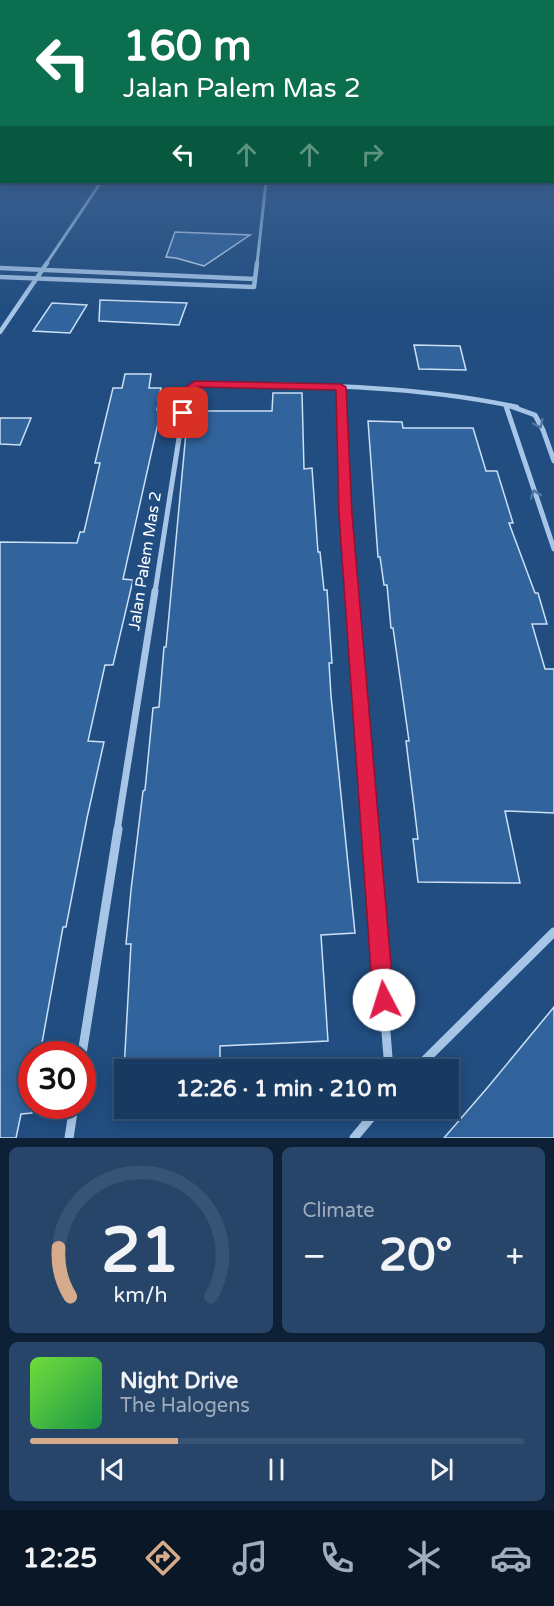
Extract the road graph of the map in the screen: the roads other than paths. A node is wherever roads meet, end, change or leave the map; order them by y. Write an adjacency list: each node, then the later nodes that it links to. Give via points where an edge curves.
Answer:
1 (85, 205): 4 (street)
2 (263, 205): 8 (street)
3 (0, 268): 4 (street)
4 (41, 269): 5 (street); 7 (street)
5 (162, 275): 8 (street); 9 (street)
6 (0, 277): 7 (street)
7 (35, 278): 9 (street); 10 (street)
8 (255, 279): 9 (street, via 253,287)
9 (158, 283)
10 (0, 332)
11 (341, 387): 12 (street, Jalan Palem Mas 2, via 429,391); 16 (street, Jalan Palem Mas 2, via 195,384 187,390); 17 (street, via 346,514)
12 (506, 405): 13 (street, Jalan Palem Mas 2, one-way to 13, via 537,416); 14 (street, one-way to 12)
13 (554, 461)
14 (554, 549)
15 (554, 932): 18 (street)
16 (84, 1041)
17 (388, 1059)
18 (426, 1059)
19 (72, 1119): 21 (street)
20 (370, 1119): 22 (street)
21 (69, 1138)
22 (354, 1138)

